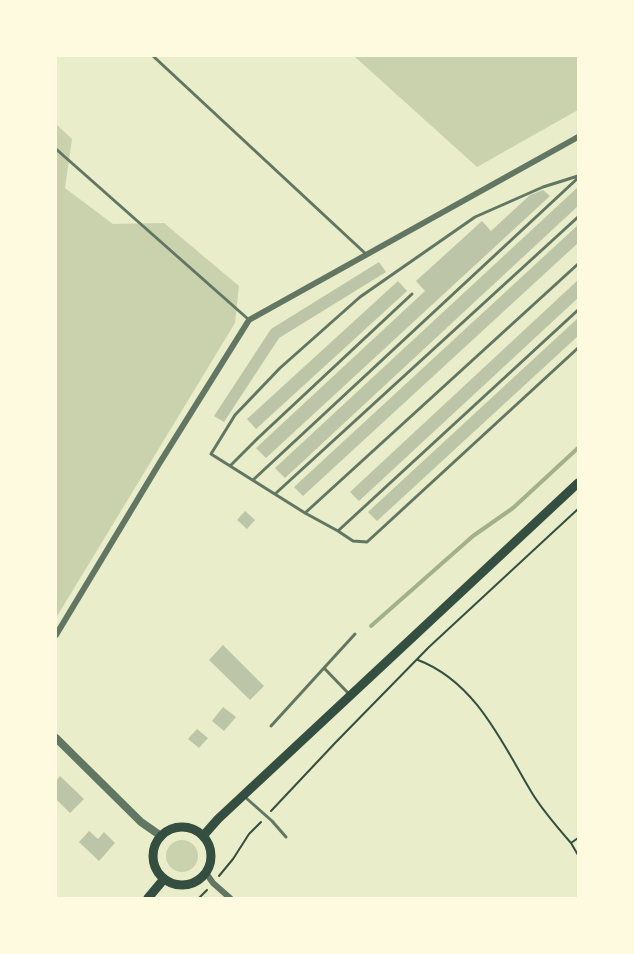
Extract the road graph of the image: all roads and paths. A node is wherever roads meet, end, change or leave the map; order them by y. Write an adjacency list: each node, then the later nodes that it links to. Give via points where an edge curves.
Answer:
1 (153, 56): 6 (lane)
2 (579, 137): 6 (street)
3 (56, 149): 10 (lane)
4 (579, 177): 12 (lane, via 543,187 474,217 360,297 280,368 235,415 211,454); 13 (lane)
5 (579, 217): 15 (lane)
6 (367, 255): 10 (street)
7 (579, 264): 17 (lane)
8 (412, 294): 12 (lane)
9 (579, 310): 18 (lane)
10 (249, 320): 20 (street)
11 (579, 348): 18 (lane, via 367,542 353,541)
12 (231, 465): 13 (lane)
13 (253, 480): 15 (lane)
14 (579, 483): 23 (main road)
15 (275, 494): 17 (lane)
16 (579, 508): 21 (path)
17 (305, 513): 18 (lane)
18 (338, 531)
19 (355, 634): 22 (lane)
20 (56, 635)
21 (417, 660): 27 (path); 32 (path, via 440,670 480,708 532,794)
22 (324, 668): 23 (lane); 24 (lane)
23 (350, 696): 26 (main road)
24 (271, 726)
25 (56, 738): 28 (street, via 135,816)
26 (243, 796): 27 (lane); 29 (main road)
27 (266, 816): 30 (lane); 36 (path, via 249,834)
28 (161, 836): 29 (main road, via 168,830 186,828); 35 (main road, via 153,854)
29 (202, 836): 34 (main road, via 211,854)
30 (286, 837)
31 (579, 838): 32 (path)
32 (571, 843): 33 (path)
33 (579, 855)
34 (206, 873): 35 (main road, via 191,884 172,884); 36 (street)
35 (164, 879): 37 (main road)
36 (215, 886): 38 (street)
37 (148, 898)
38 (230, 898)

